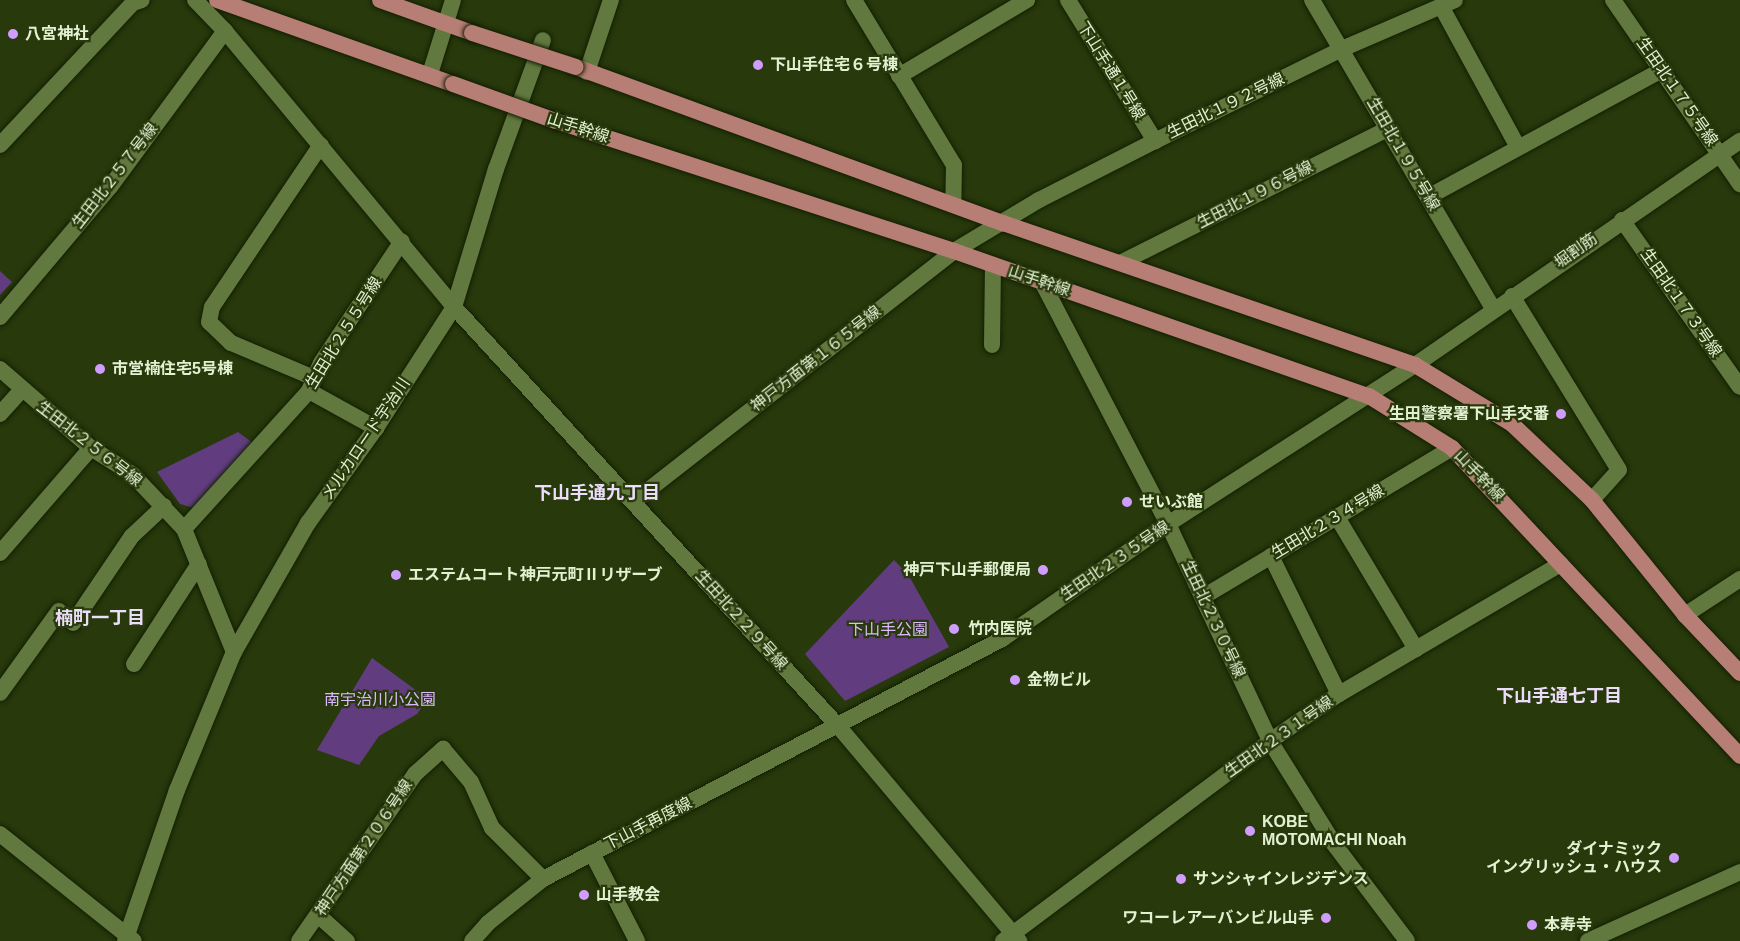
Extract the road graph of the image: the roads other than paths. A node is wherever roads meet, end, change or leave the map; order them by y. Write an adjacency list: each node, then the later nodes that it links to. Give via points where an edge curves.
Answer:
1 (142, 0): 24 (street, via 133,3)
2 (195, 0): 14 (street)
3 (217, 0): 19 (main road, 山手幹線)
4 (380, 0): 13 (main road)
5 (453, 0): 13 (street)
6 (611, 0): 17 (street)
7 (854, 0): 20 (street)
8 (1027, 0): 20 (street)
9 (1068, 0): 22 (street, 下山手通１号線)
10 (1312, 0): 16 (street, 生田北１９５号線)
11 (1613, 0): 18 (street, 生田北１７５号線)
12 (1448, 3): 16 (street, 生田北１９２号線); 26 (street)
13 (448, 24): 17 (main road, bridge); 19 (street)
14 (225, 31): 25 (street); 41 (street, 生田北２５７号線, via 110,188)
15 (543, 40): 39 (street, メルカロード宇治川, via 496,170)
16 (1342, 49): 21 (street, 生田北１９５号線); 22 (street, 生田北１９２号線)
17 (581, 70): 30 (main road)
18 (1662, 70): 26 (street); 27 (street, 生田北１７５号線)
19 (430, 74): 34 (main road, 山手幹線, bridge, via 556,121)
20 (899, 76): 30 (street, via 954,165)
21 (1388, 129): 29 (street, 生田北１９５号線); 35 (street, 生田北１９６号線)
22 (1155, 141): 32 (street, 生田北１９２号線)
23 (1740, 141): 27 (street, 堀割筋)
24 (0, 145)
25 (321, 145): 33 (street); 45 (street, via 212,307 208,322 231,343)
26 (1518, 147): 29 (street)
27 (1719, 154): 28 (street, 生田北１７５号線); 31 (street, 堀割筋)
28 (1740, 184)
29 (1428, 197): 40 (street, 生田北１９５号線)
30 (953, 204): 32 (main road)
31 (1622, 220): 38 (street, 堀割筋); 46 (street, 生田北１７３号線)
32 (1003, 223): 34 (street, 神戸方面第１６５号線); 35 (main road)
33 (402, 241): 39 (street); 45 (street, 生田北２５５号線)
34 (954, 252): 36 (main road, 山手幹線); 54 (street, 神戸方面第１６５号線)
35 (1122, 262): 43 (main road)
36 (993, 265): 37 (main road, 山手幹線); 42 (street)
37 (1042, 282): 48 (main road, 山手幹線); 57 (street, 生田北２３０号線)
38 (1512, 296): 40 (street, 堀割筋); 53 (street, via 1619,470)
39 (454, 307): 50 (street, メルカロード宇治川); 54 (street, 生田北２２９号線)
40 (1493, 309): 43 (street, 堀割筋)
41 (0, 318)
42 (992, 345)
43 (1415, 365): 48 (street, 生田北２３５号線); 53 (main road, via 1512,424)
44 (0, 369): 47 (street, 生田北２５６号線)
45 (311, 385): 50 (street); 58 (street, 生田北２５５号線)
46 (1740, 387)
47 (21, 391): 49 (street); 51 (street, 生田北２５６号線)
48 (1369, 396): 52 (main road, 山手幹線); 57 (street, 生田北２３５号線)
49 (0, 414)
50 (376, 429): 69 (street, メルカロード宇治川, via 308,523)
51 (91, 448): 55 (street, 生田北２５６号線, via 132,474); 59 (street)
52 (1452, 448): 56 (street, 生田北２３４号線); 62 (main road, 山手幹線)
53 (1592, 500): 66 (main road)
54 (633, 502): 74 (street, 生田北２２９号線)
55 (164, 506): 58 (street, 生田北２５６号線); 67 (street, via 132,536)
56 (1337, 517): 60 (street, 生田北２３４号線); 68 (street)
57 (1168, 524): 64 (street, 生田北２３０号線); 74 (street, 生田北２３５号線, via 1002,639)
58 (184, 529): 61 (street, 生田北２５６号線)
59 (0, 553)
60 (1271, 556): 64 (street, 生田北２３４号線); 73 (street)
61 (199, 564): 69 (street, 生田北２５６号線); 70 (street)
62 (1561, 564): 68 (street, 生田北２３１号線); 76 (main road, 山手幹線)
63 (1740, 579): 66 (street)
64 (1203, 597): 75 (street, 生田北２３０号線)
65 (59, 611): 72 (street)
66 (1685, 615): 71 (main road)
67 (74, 623)
68 (1416, 649): 73 (street, 生田北２３１号線)
69 (234, 652): 82 (street, メルカロード宇治川, via 177,790)
70 (134, 664)
71 (1740, 673)
72 (0, 693)
73 (1339, 694): 75 (street, 生田北２３１号線)
74 (839, 728): 78 (street, 下山手再度線); 83 (street, 生田北２２９号線)
75 (1270, 741): 83 (street, 生田北２３１号線); 88 (street, 生田北２３０号線, via 1334,844)
76 (1740, 756)
77 (0, 834): 82 (street)
78 (592, 853): 80 (street, 下山手再度線); 87 (street)
79 (1739, 874): 89 (street)
80 (543, 879): 81 (street, 神戸方面第２０６号線, via 492,828 471,782 443,749 415,774); 86 (street, 下山手再度線, via 488,923)
81 (318, 915): 84 (street, 神戸方面第２０６号線); 85 (street)
82 (129, 938)
83 (1011, 938)
84 (299, 941)
85 (347, 941)
86 (472, 941)
87 (637, 941)
88 (1407, 941)
89 (1588, 941)

